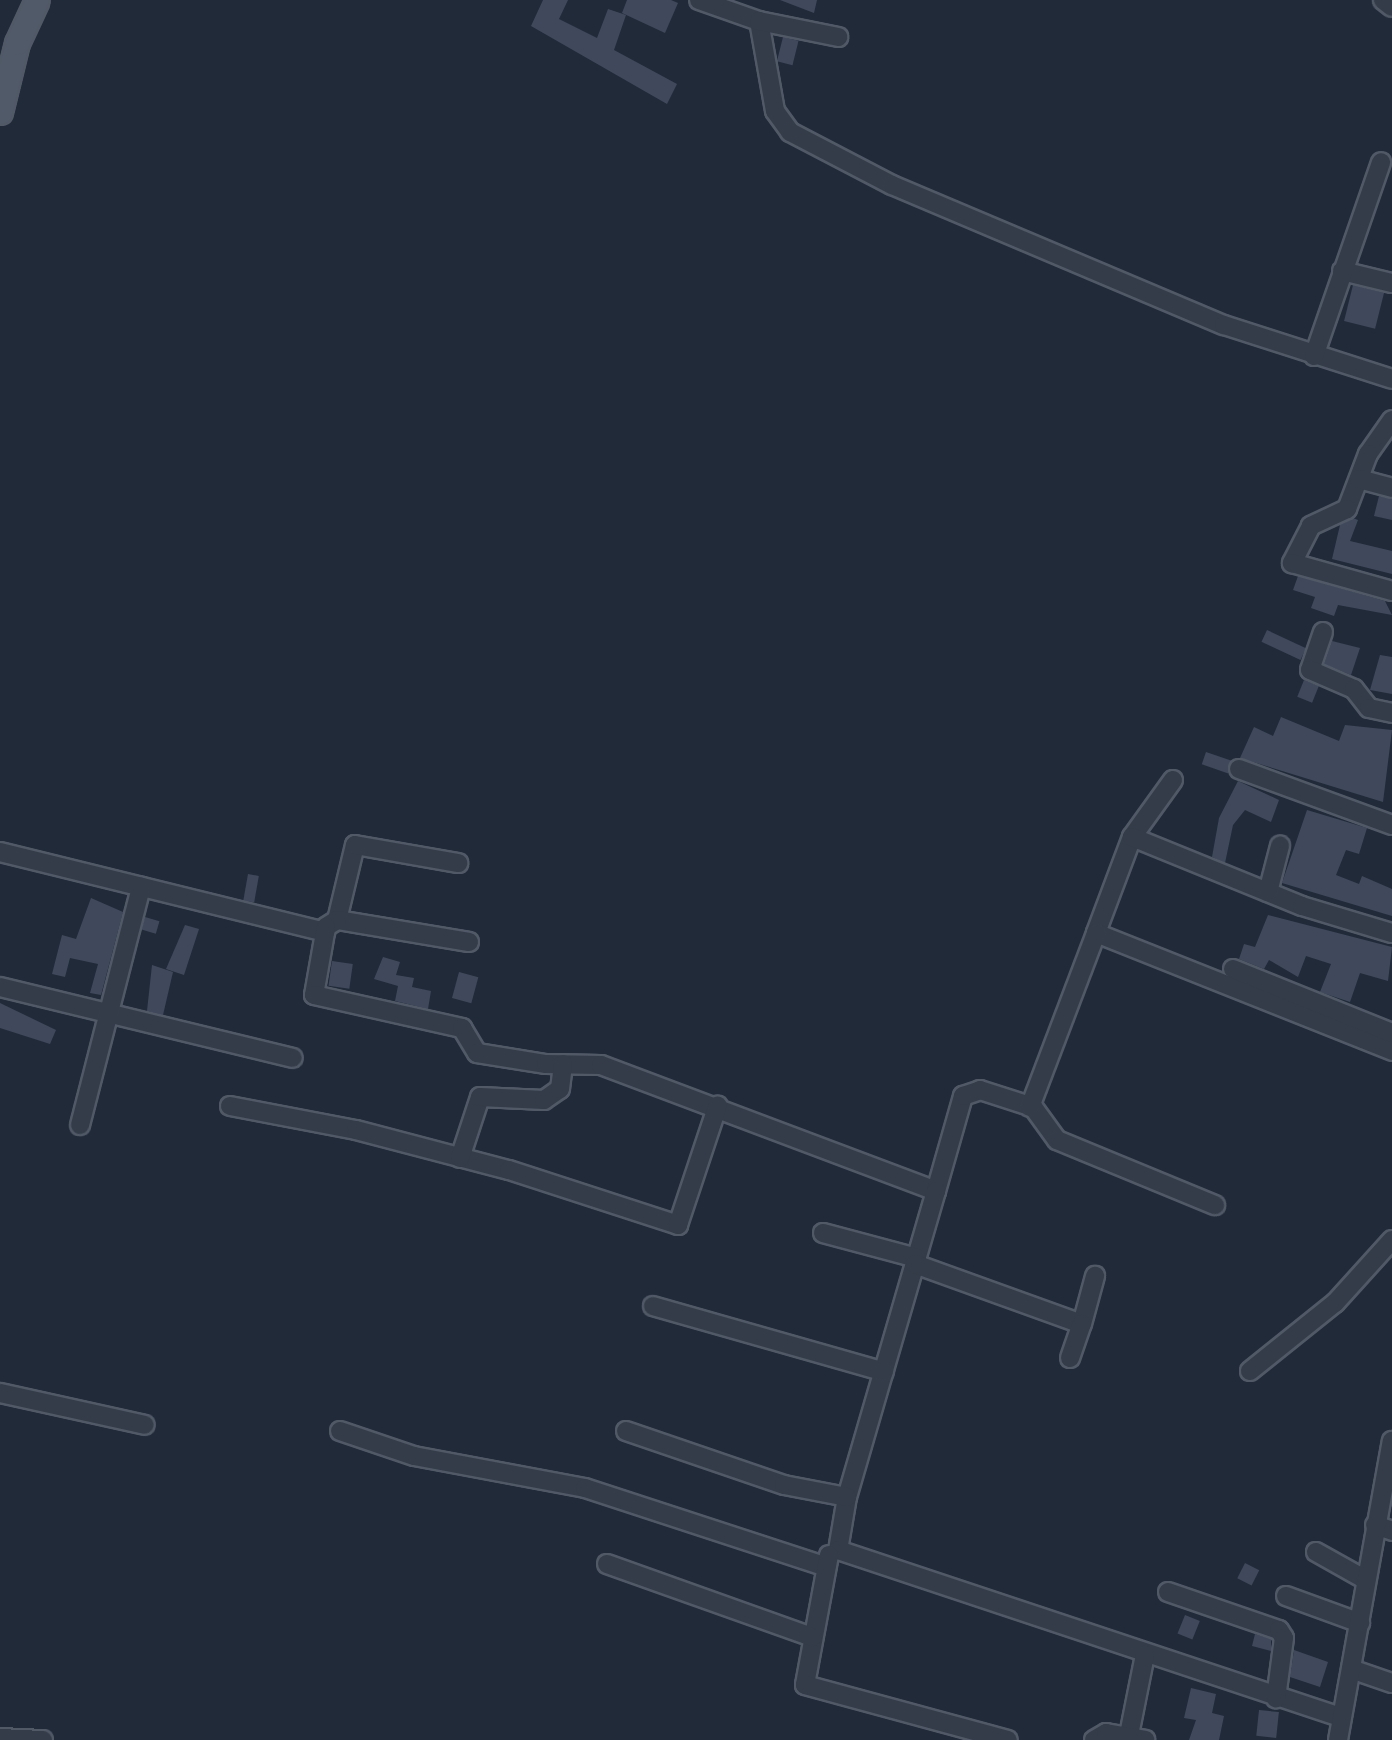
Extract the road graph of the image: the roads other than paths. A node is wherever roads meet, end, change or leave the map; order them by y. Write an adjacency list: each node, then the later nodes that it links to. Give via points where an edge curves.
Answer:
1 (37, 0): 7 (main road, via 17,43)
2 (699, 0): 5 (street)
3 (1383, 0): 4 (street)
4 (1392, 7)
5 (759, 21): 6 (street); 11 (street, via 775,111 790,132 892,185 1224,325)
6 (838, 37)
7 (0, 112)
8 (1381, 162): 9 (street)
9 (1342, 271): 10 (street); 11 (street)
10 (1392, 283)
11 (1314, 356): 12 (street)
12 (1392, 379)
13 (1392, 420): 14 (street)
14 (1359, 479): 15 (street); 16 (street, via 1346,511 1311,526 1293,566)
15 (1392, 488)
16 (1392, 592)
17 (1323, 632): 18 (street, via 1310,670 1354,689 1369,708)
18 (1392, 713)
19 (1239, 769): 21 (street)
20 (1173, 780): 22 (street)
21 (1392, 825)
22 (1132, 837): 27 (street); 29 (street)
23 (1280, 846): 27 (street)
24 (0, 852): 26 (street)
25 (458, 863): 28 (street, via 355,845)
26 (141, 887): 28 (street); 34 (street)
27 (1268, 892): 30 (street)
28 (331, 926): 31 (street); 38 (street, via 317,998 462,1028 477,1053)
29 (1096, 933): 36 (street); 41 (street)
30 (1392, 933)
31 (470, 942)
32 (1233, 969): 35 (street)
33 (0, 987): 34 (street)
34 (113, 1011): 37 (street); 42 (street)
35 (1392, 1032)
36 (1392, 1050)
37 (293, 1058)
38 (564, 1064): 39 (street, via 601,1065); 43 (street, via 560,1090 544,1100 480,1097)
39 (718, 1105): 43 (street, via 678,1225); 44 (street)
40 (230, 1106): 43 (street)
41 (1030, 1107): 44 (street, via 980,1090 963,1096); 45 (street, via 1057,1140)
42 (80, 1125)
43 (460, 1158)
44 (936, 1191): 48 (street)
45 (1215, 1205)
46 (823, 1233): 48 (street)
47 (1392, 1240): 53 (street, via 1335,1303)
48 (916, 1261): 51 (street); 54 (street)
49 (1095, 1276): 51 (street)
50 (653, 1306): 54 (street)
51 (1082, 1324): 52 (street)
52 (1070, 1357)
53 (1250, 1371)
54 (884, 1372): 60 (street)
55 (0, 1393): 56 (street)
56 (145, 1425)
57 (626, 1431): 60 (street, via 784,1485)
58 (340, 1432): 66 (street, via 414,1456 585,1488)
59 (1392, 1441): 61 (street)
60 (847, 1497): 63 (street)
61 (1375, 1524): 62 (street); 67 (street)
62 (1392, 1531)
63 (837, 1541): 66 (street); 72 (street, via 849,1558)
64 (1316, 1552): 67 (street)
65 (607, 1564): 71 (street)
66 (826, 1567): 71 (street)
67 (1366, 1580): 70 (street)
68 (1168, 1592): 75 (street, via 1279,1630 1284,1638)
69 (1286, 1596): 70 (street)
70 (1360, 1623): 73 (street)
71 (812, 1637): 80 (street, via 804,1685)
72 (1145, 1654): 75 (street); 77 (street)
73 (1351, 1669): 74 (street); 76 (street)
74 (1392, 1684)
75 (1276, 1698): 76 (street)
76 (1340, 1717): 82 (street)
77 (1137, 1737): 81 (street, via 1106,1733)
78 (0, 1738): 79 (street)
79 (43, 1740)
80 (1009, 1740)
81 (1094, 1740)
82 (1338, 1740)

